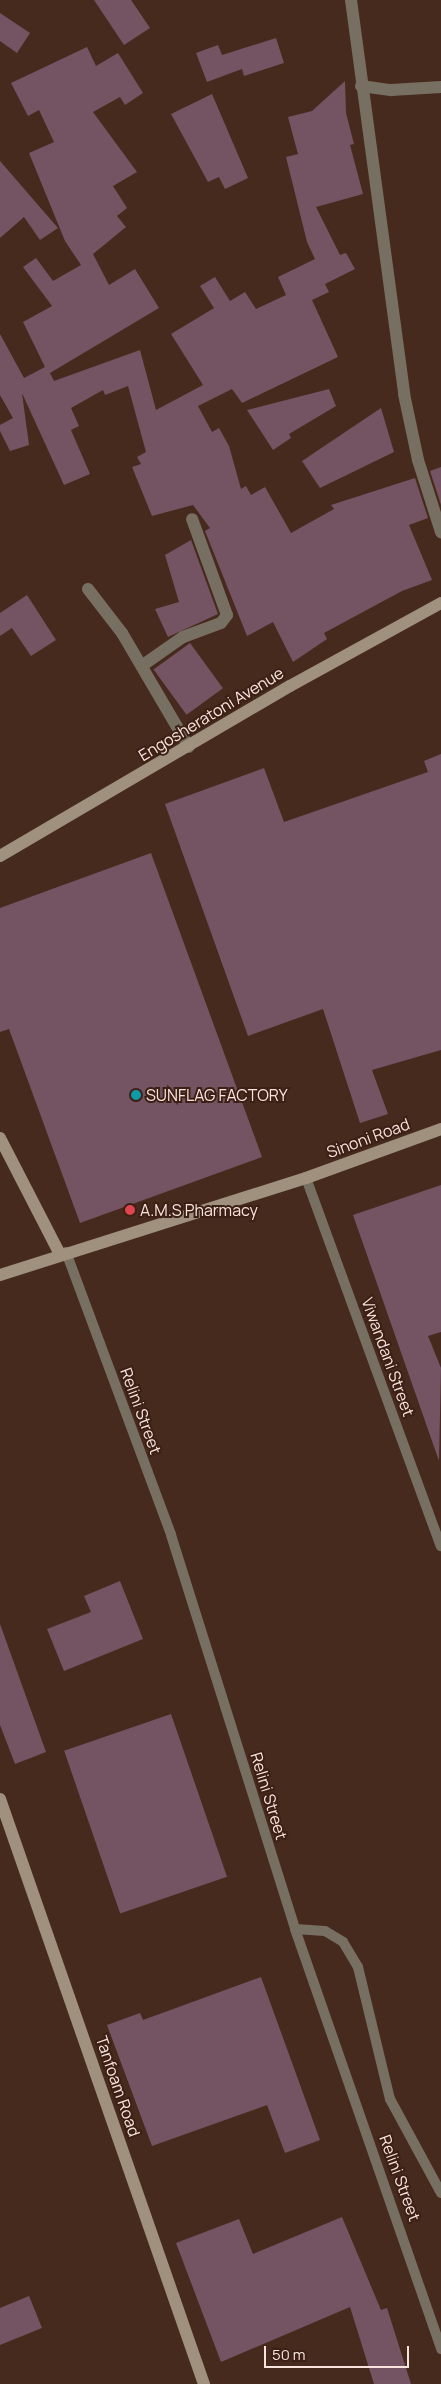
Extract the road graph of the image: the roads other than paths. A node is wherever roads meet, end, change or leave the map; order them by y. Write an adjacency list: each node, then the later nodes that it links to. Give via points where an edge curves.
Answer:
1 (351, 0): 2 (street)
2 (361, 86): 3 (street, via 398,90); 5 (street, via 404,394 425,486)
3 (441, 87)
4 (192, 519): 8 (street, via 227,615 221,623 183,637)
5 (441, 532)
6 (88, 589): 8 (street)
7 (441, 604): 9 (street, Engosheratoni Avenue, via 290,686)
8 (143, 665): 9 (street)
9 (189, 747): 10 (street, Engosheratoni Avenue)
10 (0, 856)
11 (441, 1129): 13 (street, Sinoni Road)
12 (0, 1138): 14 (street)
13 (306, 1178): 14 (street, Sinoni Road); 16 (lane, Viwandani Street)
14 (63, 1253): 15 (street, Sinoni Road); 18 (lane, Relini Street, via 171,1535)
15 (0, 1275)
16 (441, 1546)
17 (0, 1799): 21 (street, Tanfoam Road)
18 (295, 1929): 19 (lane, via 326,1931 342,1942 358,1966 390,2099); 20 (lane, Relini Street)
19 (441, 2193)
20 (441, 2349)
21 (204, 2384)

